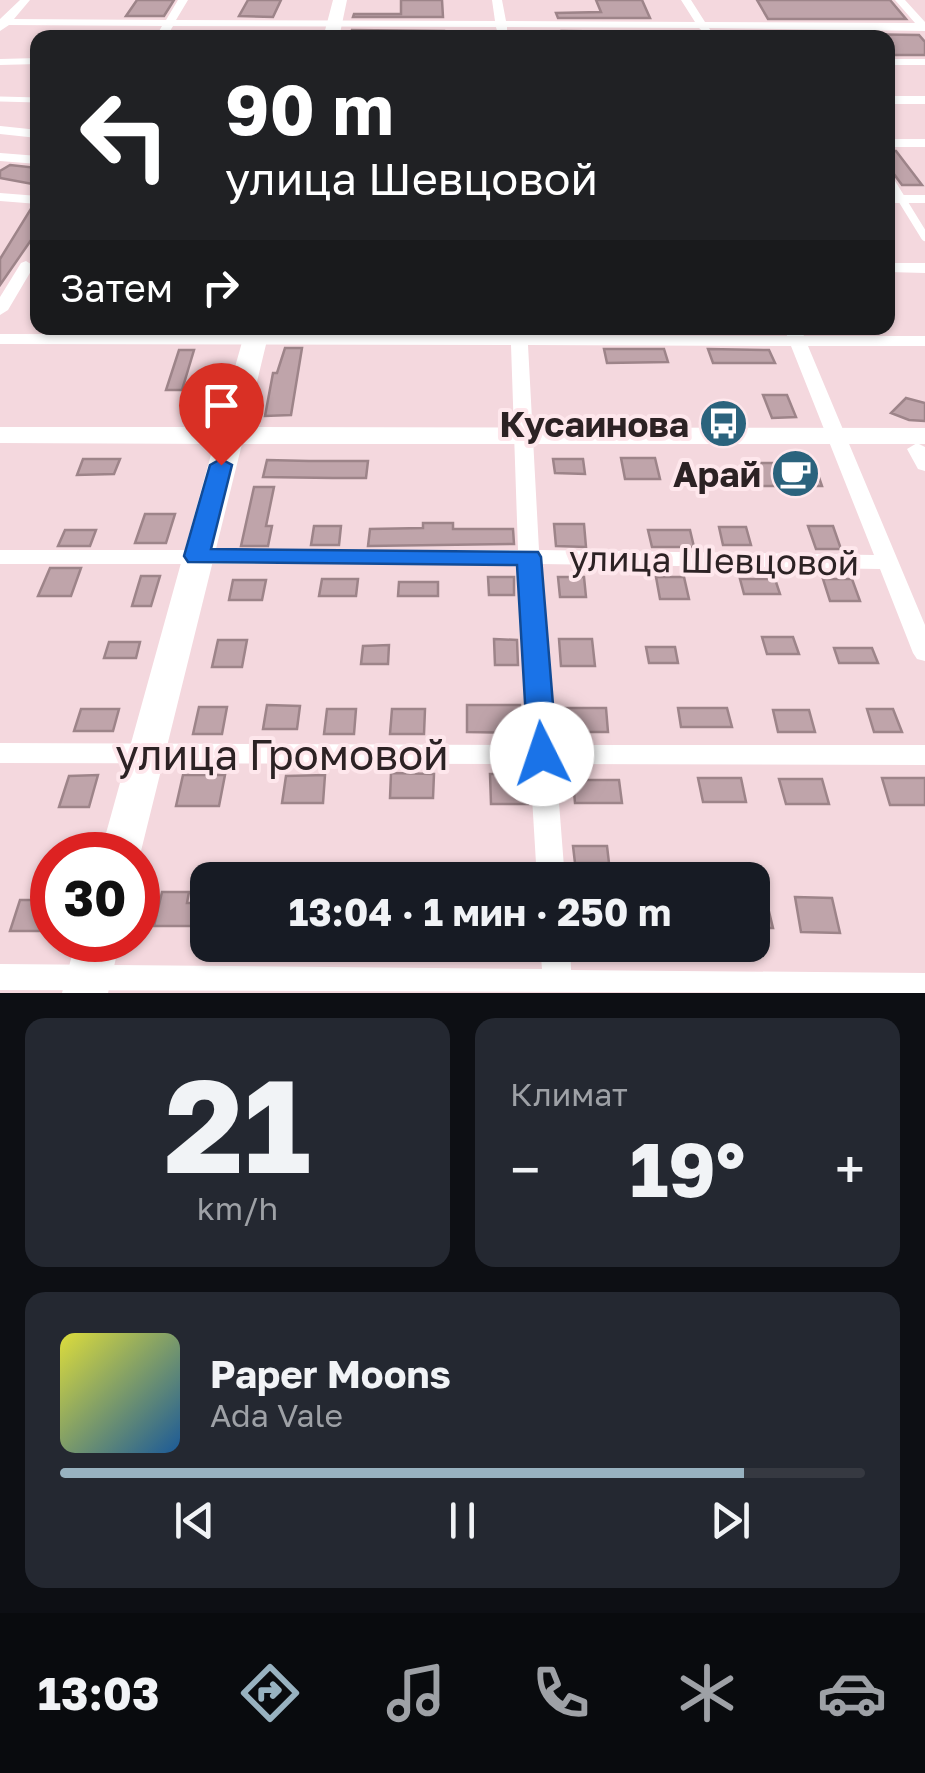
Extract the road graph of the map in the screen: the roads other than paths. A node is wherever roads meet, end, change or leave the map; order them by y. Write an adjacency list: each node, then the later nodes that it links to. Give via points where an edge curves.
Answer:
1 (25, 0): 8 (street)
2 (183, 0): 7 (street)
3 (340, 0): 11 (main road)
4 (497, 0): 12 (street)
5 (686, 0): 13 (street)
6 (900, 0): 9 (street)
7 (170, 22): 8 (street); 10 (street); 11 (street)
8 (2, 24)
9 (924, 27): 14 (street)
10 (165, 30)
11 (333, 30)
12 (503, 30)
13 (703, 30)
14 (759, 30)
15 (0, 62): 16 (street)
16 (30, 62)
17 (895, 62): 18 (street)
18 (925, 62)
19 (0, 99): 20 (lane)
20 (30, 100)
21 (895, 100): 22 (street)
22 (925, 100)
23 (0, 130): 24 (lane)
24 (30, 133)
25 (895, 142): 26 (street)
26 (925, 142)
27 (0, 157): 28 (lane)
28 (30, 159)
29 (0, 198): 33 (street)
30 (895, 198): 31 (street)
31 (925, 198)
32 (895, 199): 34 (lane)
33 (30, 200)
34 (925, 237)
35 (0, 266): 36 (street)
36 (30, 266)
37 (895, 268): 38 (street)
38 (925, 268)
39 (30, 269): 40 (street)
40 (0, 310)
41 (206, 335): 46 (street)
42 (257, 335): 49 (main road)
43 (519, 335): 50 (street)
44 (795, 335): 51 (street)
45 (814, 335): 47 (street)
46 (0, 339)
47 (925, 341)
48 (0, 435): 49 (main road)
49 (229, 435): 50 (main road); 53 (main road)
50 (521, 435): 51 (main road); 55 (street)
51 (836, 435): 52 (main road); 56 (street)
52 (922, 450)
53 (196, 556): 54 (street, улица Шевцовой); 55 (street, улица Шевцовой); 59 (main road)
54 (0, 557)
55 (529, 557): 56 (street, улица Шевцовой); 60 (street)
56 (888, 562): 57 (street)
57 (925, 653)
58 (0, 753): 59 (street, улица Громовой)
59 (146, 754): 60 (street, улица Громовой); 62 (main road)
60 (542, 754): 61 (street, улица Громовой); 63 (street)
61 (925, 754)
62 (126, 832)
63 (550, 862)
64 (556, 962): 68 (street)
65 (91, 970): 66 (street); 68 (street)
66 (0, 978)
67 (925, 987): 68 (street)
68 (558, 989)

